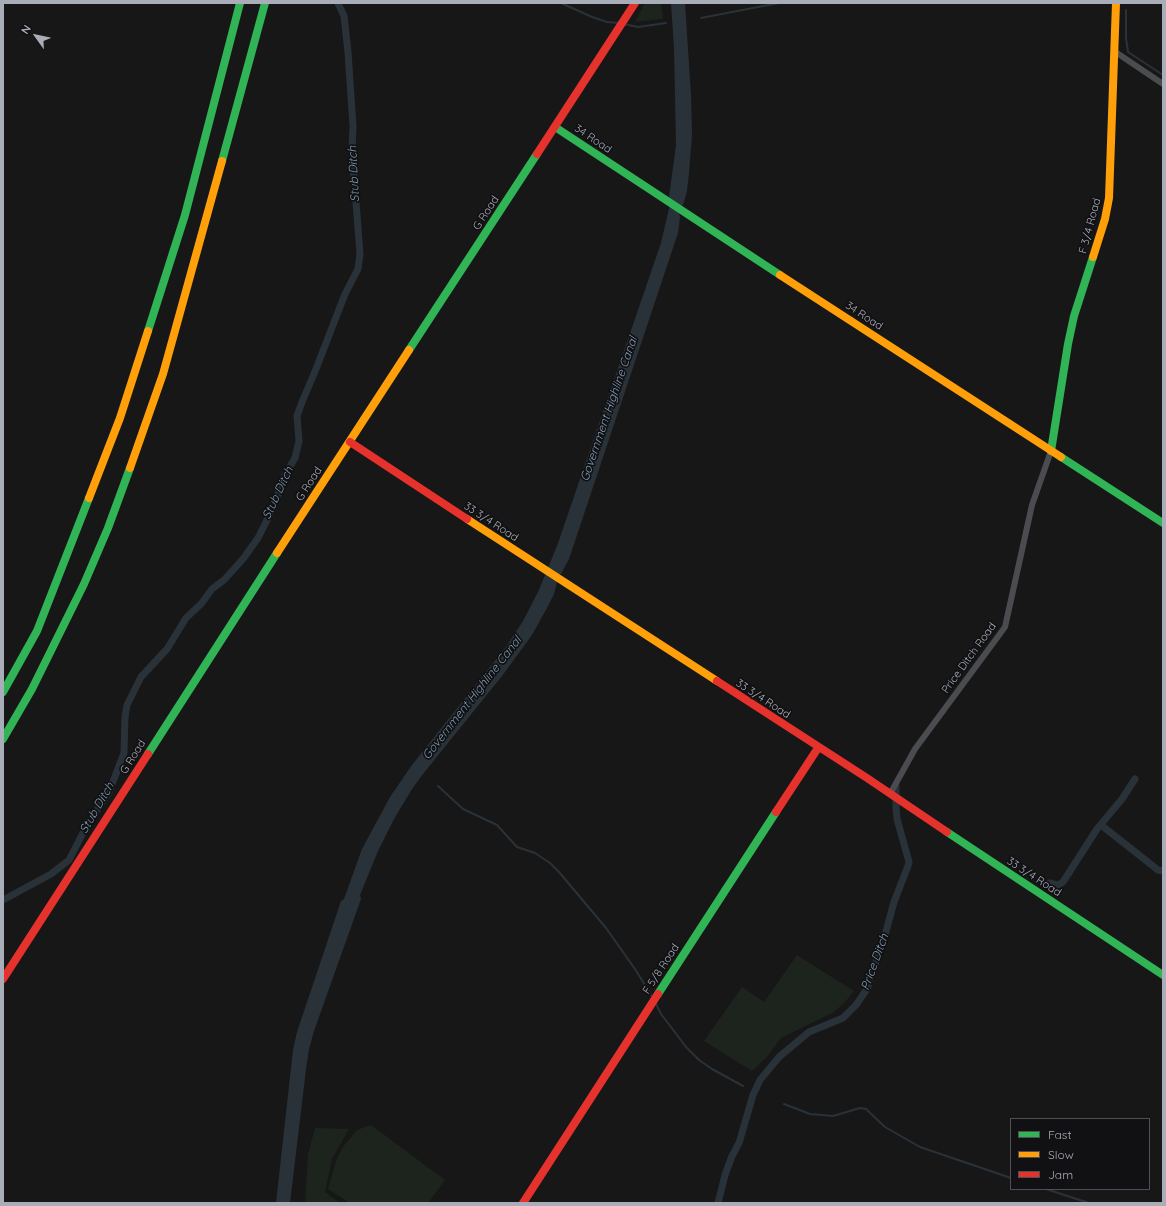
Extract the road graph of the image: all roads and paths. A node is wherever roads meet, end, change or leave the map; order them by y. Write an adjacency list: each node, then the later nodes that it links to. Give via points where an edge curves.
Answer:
1 (240, 3): 11 (main road, via 185,215 120,418 37,631)
2 (265, 3): 12 (main road, via 163,374 147,423 84,584 32,689)
3 (635, 3): 7 (main road, G Road)
4 (1116, 3): 5 (main road, F 3/4 Road)
5 (1114, 51): 6 (street); 9 (main road, F 3/4 Road, via 1109,198 1105,219 1074,316)
6 (1163, 84)
7 (555, 127): 8 (main road, G Road); 9 (main road, 34 Road)
8 (350, 442): 13 (main road, 33 3/4 Road); 16 (main road, G Road)
9 (1051, 451): 10 (main road, 34 Road); 14 (street, Price Ditch Road, via 1032,506 1005,627 915,749)
10 (1163, 523)
11 (3, 692)
12 (3, 739)
13 (818, 748): 14 (main road, 33 3/4 Road); 17 (main road, F 5/8 Road)
14 (890, 794): 15 (main road, 33 3/4 Road)
15 (1163, 975)
16 (3, 979)
17 (524, 1203)

